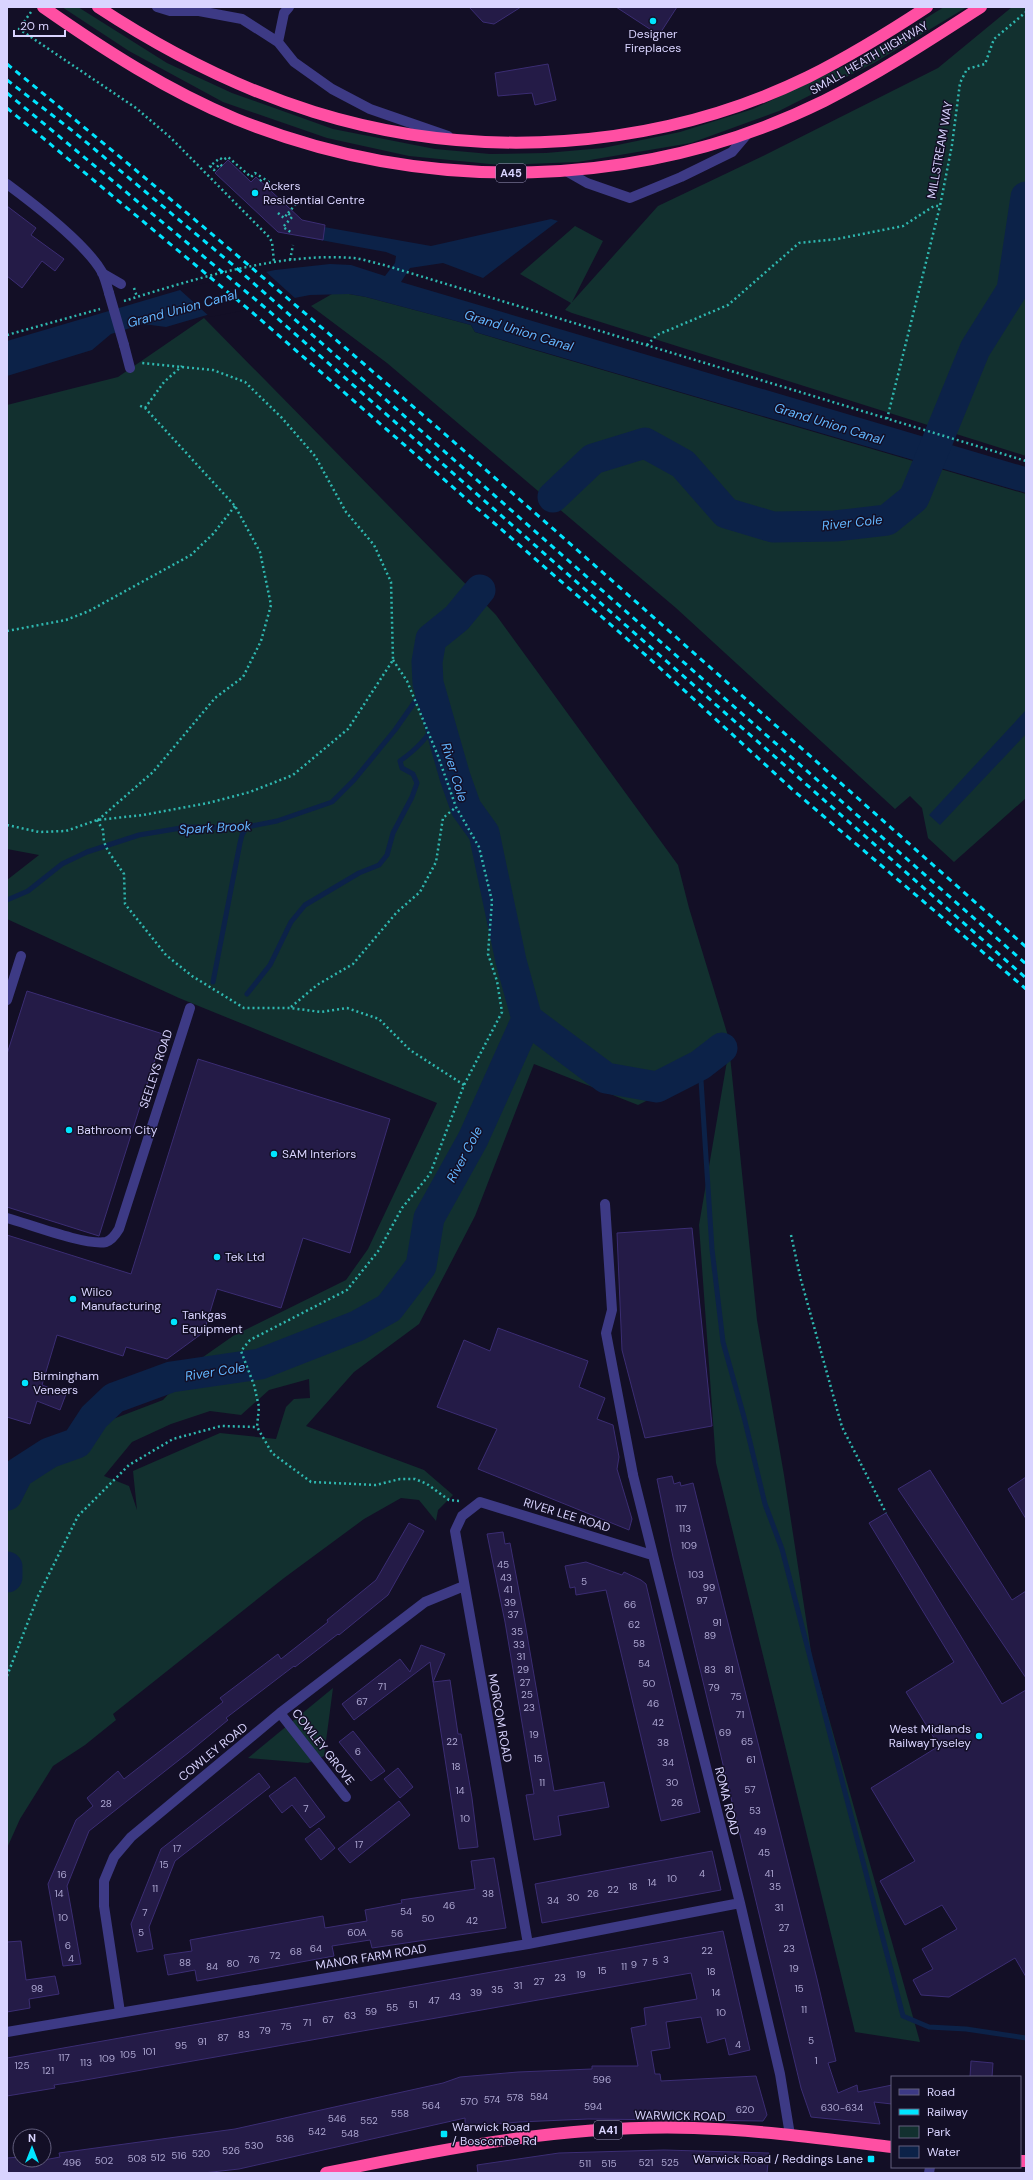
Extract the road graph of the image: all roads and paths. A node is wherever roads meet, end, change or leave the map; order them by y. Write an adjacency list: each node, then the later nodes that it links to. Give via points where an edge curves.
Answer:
1 (34, 7): 25 (path, via 19,29 136,108 171,138 269,237)
2 (43, 7): 15 (highway, SMALL HEATH HIGHWAY / A45, via 124,60 197,101 248,123 315,146 363,158 440,170 524,173)
3 (98, 7): 13 (highway, SMALL HEATH HIGHWAY, via 137,32 212,72 278,100 342,120 386,130)
4 (158, 7): 9 (street, via 170,11)
5 (225, 7): 9 (street)
6 (289, 7): 11 (street, via 284,13)
7 (927, 7): 13 (highway, SMALL HEATH HIGHWAY, via 883,36 808,76 737,106 700,117 663,127 587,139 519,143)
8 (981, 7): 12 (highway, SMALL HEATH HIGHWAY / A45, via 861,81 822,101)
9 (199, 11): 11 (street, via 242,19)
10 (1026, 12): 19 (path, MILLSTREAM WAY, via 994,39 985,64 967,69 960,83 952,145)
11 (278, 42): 13 (street, via 294,62 332,89 370,108)
12 (749, 132): 15 (highway, SMALL HEATH HIGHWAY / A45, via 670,155); 15 (street, via 732,152 630,198 587,183)
13 (461, 141)
14 (222, 166): 17 (path, via 220,164 214,170 210,166 220,158 223,160 228,157 250,179 255,173)
15 (566, 171)
16 (7, 184): 26 (street, via 71,237 94,260)
17 (273, 185)
18 (296, 204): 21 (path)
19 (940, 206): 31 (path, MILLSTREAM WAY, via 934,206 903,226 837,239 799,243 728,305 657,335); 36 (path)
20 (278, 213): 21 (path, via 284,218)
21 (288, 213): 22 (path, via 292,217 283,227)
22 (292, 233)
23 (293, 245): 24 (path)
24 (290, 260): 25 (path); 31 (path, via 355,258)
25 (274, 262): 28 (path, via 204,278)
26 (102, 273): 27 (street); 33 (street, bridge)
27 (121, 284)
28 (116, 304)
29 (102, 308): 30 (path)
30 (7, 335)
31 (647, 345): 36 (path)
32 (182, 365): 33 (path, via 143,362); 35 (path, via 164,382); 40 (path, via 213,370 245,382 282,418 315,456 346,512 374,545 391,582)
33 (130, 368)
34 (138, 405): 35 (path)
35 (146, 408): 38 (path)
36 (887, 419): 37 (path)
37 (1026, 461)
38 (235, 506): 39 (path, via 213,534 191,555 89,611 66,620); 42 (path, via 260,552 270,605 261,641 243,677 215,698 153,772)
39 (7, 631)
40 (393, 660): 41 (path, via 410,689 425,723); 42 (path, via 348,729 293,775 250,792 208,803 143,815)
41 (456, 806): 47 (path, via 443,818 436,862 420,892 398,912 353,964 317,985); 48 (path, via 479,847 492,901 488,954 497,981 502,1012)
42 (97, 820): 43 (path, via 66,831 39,832); 47 (path, via 103,830 108,851 124,874 125,904 166,955 192,976 244,1008)
43 (7, 825)
44 (21, 956): 45 (street)
45 (7, 1000)
46 (190, 1008): 50 (street, SEELEYS ROAD, via 119,1229 114,1237 108,1241 91,1242)
47 (290, 1008): 48 (path, via 321,1012 347,1008 379,1020 410,1050)
48 (464, 1085): 52 (path, via 430,1174 402,1208 379,1250 347,1290 250,1340 241,1351 259,1408)
49 (605, 1204): 55 (street, ROMA ROAD, via 612,1310 606,1333 633,1475)
50 (7, 1218)
51 (791, 1235): 54 (path, via 800,1280 842,1428)
52 (257, 1427): 53 (path, via 272,1453 311,1482 376,1485 400,1479 415,1479 428,1484 449,1500); 57 (path, via 221,1426 172,1439 129,1465 78,1516 38,1596)
53 (476, 1504): 55 (street, RIVER LEE ROAD, via 480,1502); 56 (street, MORCOM ROAD, via 462,1516 455,1531)
54 (886, 1513)
55 (652, 1555): 60 (street, ROMA ROAD)
56 (464, 1586): 58 (street, COWLEY ROAD, via 425,1602); 61 (street, MORCOM ROAD)
57 (7, 1676)
58 (280, 1713): 59 (street, COWLEY GROVE); 62 (street, COWLEY ROAD, via 131,1837 114,1856 104,1880 104,1906)
59 (346, 1797)
60 (740, 1903): 61 (street, MANOR FARM ROAD); 64 (street, ROMA ROAD, via 780,2074)
61 (528, 1944): 62 (street, MANOR FARM ROAD)
62 (120, 2012): 63 (street, MANOR FARM ROAD)
63 (7, 2032)
64 (790, 2135): 65 (highway, WARWICK ROAD / A41); 66 (highway, WARWICK ROAD / A41, via 694,2128 573,2133 514,2138 449,2148)
65 (891, 2147)
66 (326, 2173)

